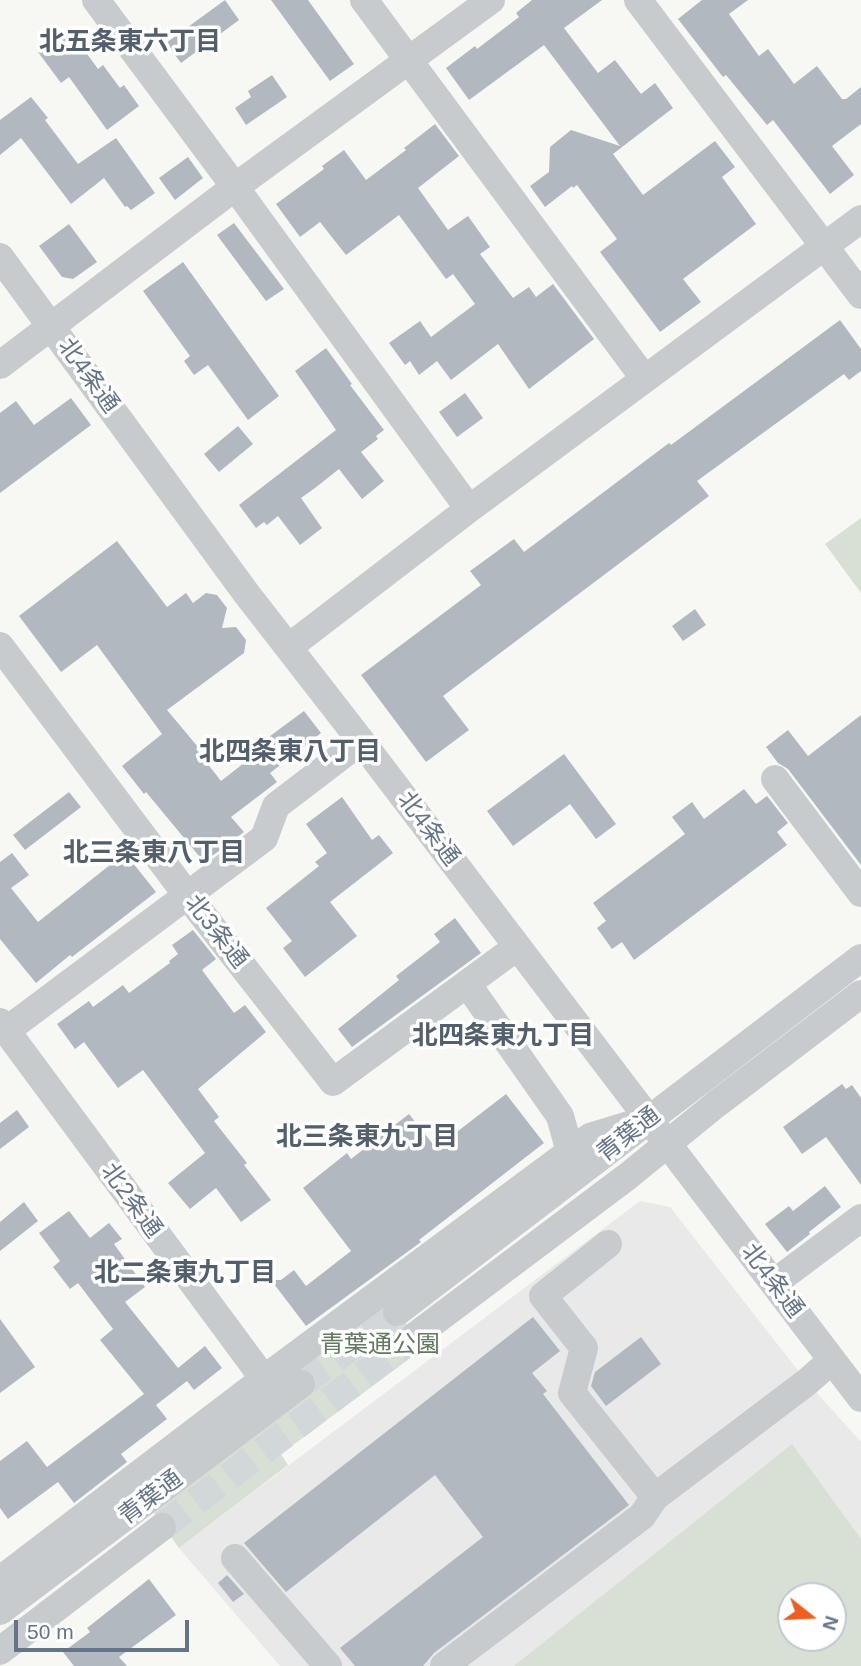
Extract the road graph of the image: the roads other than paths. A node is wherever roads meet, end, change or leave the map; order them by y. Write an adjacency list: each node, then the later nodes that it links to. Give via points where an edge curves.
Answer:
1 (96, 0): 6 (street)
2 (364, 0): 5 (street)
3 (491, 0): 5 (street)
4 (638, 0): 8 (street)
5 (410, 60): 6 (street); 13 (street)
6 (236, 187): 11 (street); 14 (street)
7 (861, 219): 8 (street)
8 (825, 247): 10 (street); 13 (street)
9 (0, 257): 11 (street, 北4条通)
10 (861, 295)
11 (52, 326): 12 (street); 16 (street, 北4条通)
12 (0, 365)
13 (644, 378): 14 (street)
14 (469, 509): 16 (street)
15 (0, 646): 20 (street, 北3条通)
16 (289, 647): 17 (street, 北4条通)
17 (361, 741): 20 (street, via 276,806 264,838); 21 (street, 北4条通)
18 (775, 779): 19 (street)
19 (861, 893)
20 (187, 895): 23 (street, 北3条通, via 333,1082); 25 (street)
21 (517, 947): 23 (street); 26 (street, 北4条通)
22 (861, 958): 26 (street, 青葉通)
23 (467, 985): 28 (street, via 559,1116)
24 (861, 995): 27 (street, 青葉通)
25 (3, 1026): 35 (street, 北2条通)
26 (649, 1119): 27 (street, 北4条通); 28 (street, via 590,1137); 32 (street, 青葉通)
27 (668, 1143): 31 (street, 北4条通); 33 (street, 青葉通)
28 (569, 1152): 35 (street)
29 (861, 1218): 31 (street)
30 (608, 1244): 38 (street, via 543,1296 584,1348 572,1393)
31 (774, 1283): 34 (street, 北4条通)
32 (397, 1312)
33 (415, 1336)
34 (832, 1360): 37 (street, 北4条通); 38 (street)
35 (264, 1379): 41 (street)
36 (301, 1384): 42 (street, 青葉通)
37 (861, 1398)
38 (655, 1497): 45 (street, via 642,1516)
39 (162, 1527): 43 (street, 青葉通)
40 (234, 1558): 44 (street)
41 (0, 1580)
42 (0, 1611)
43 (0, 1651)
44 (328, 1666)
45 (444, 1666)

